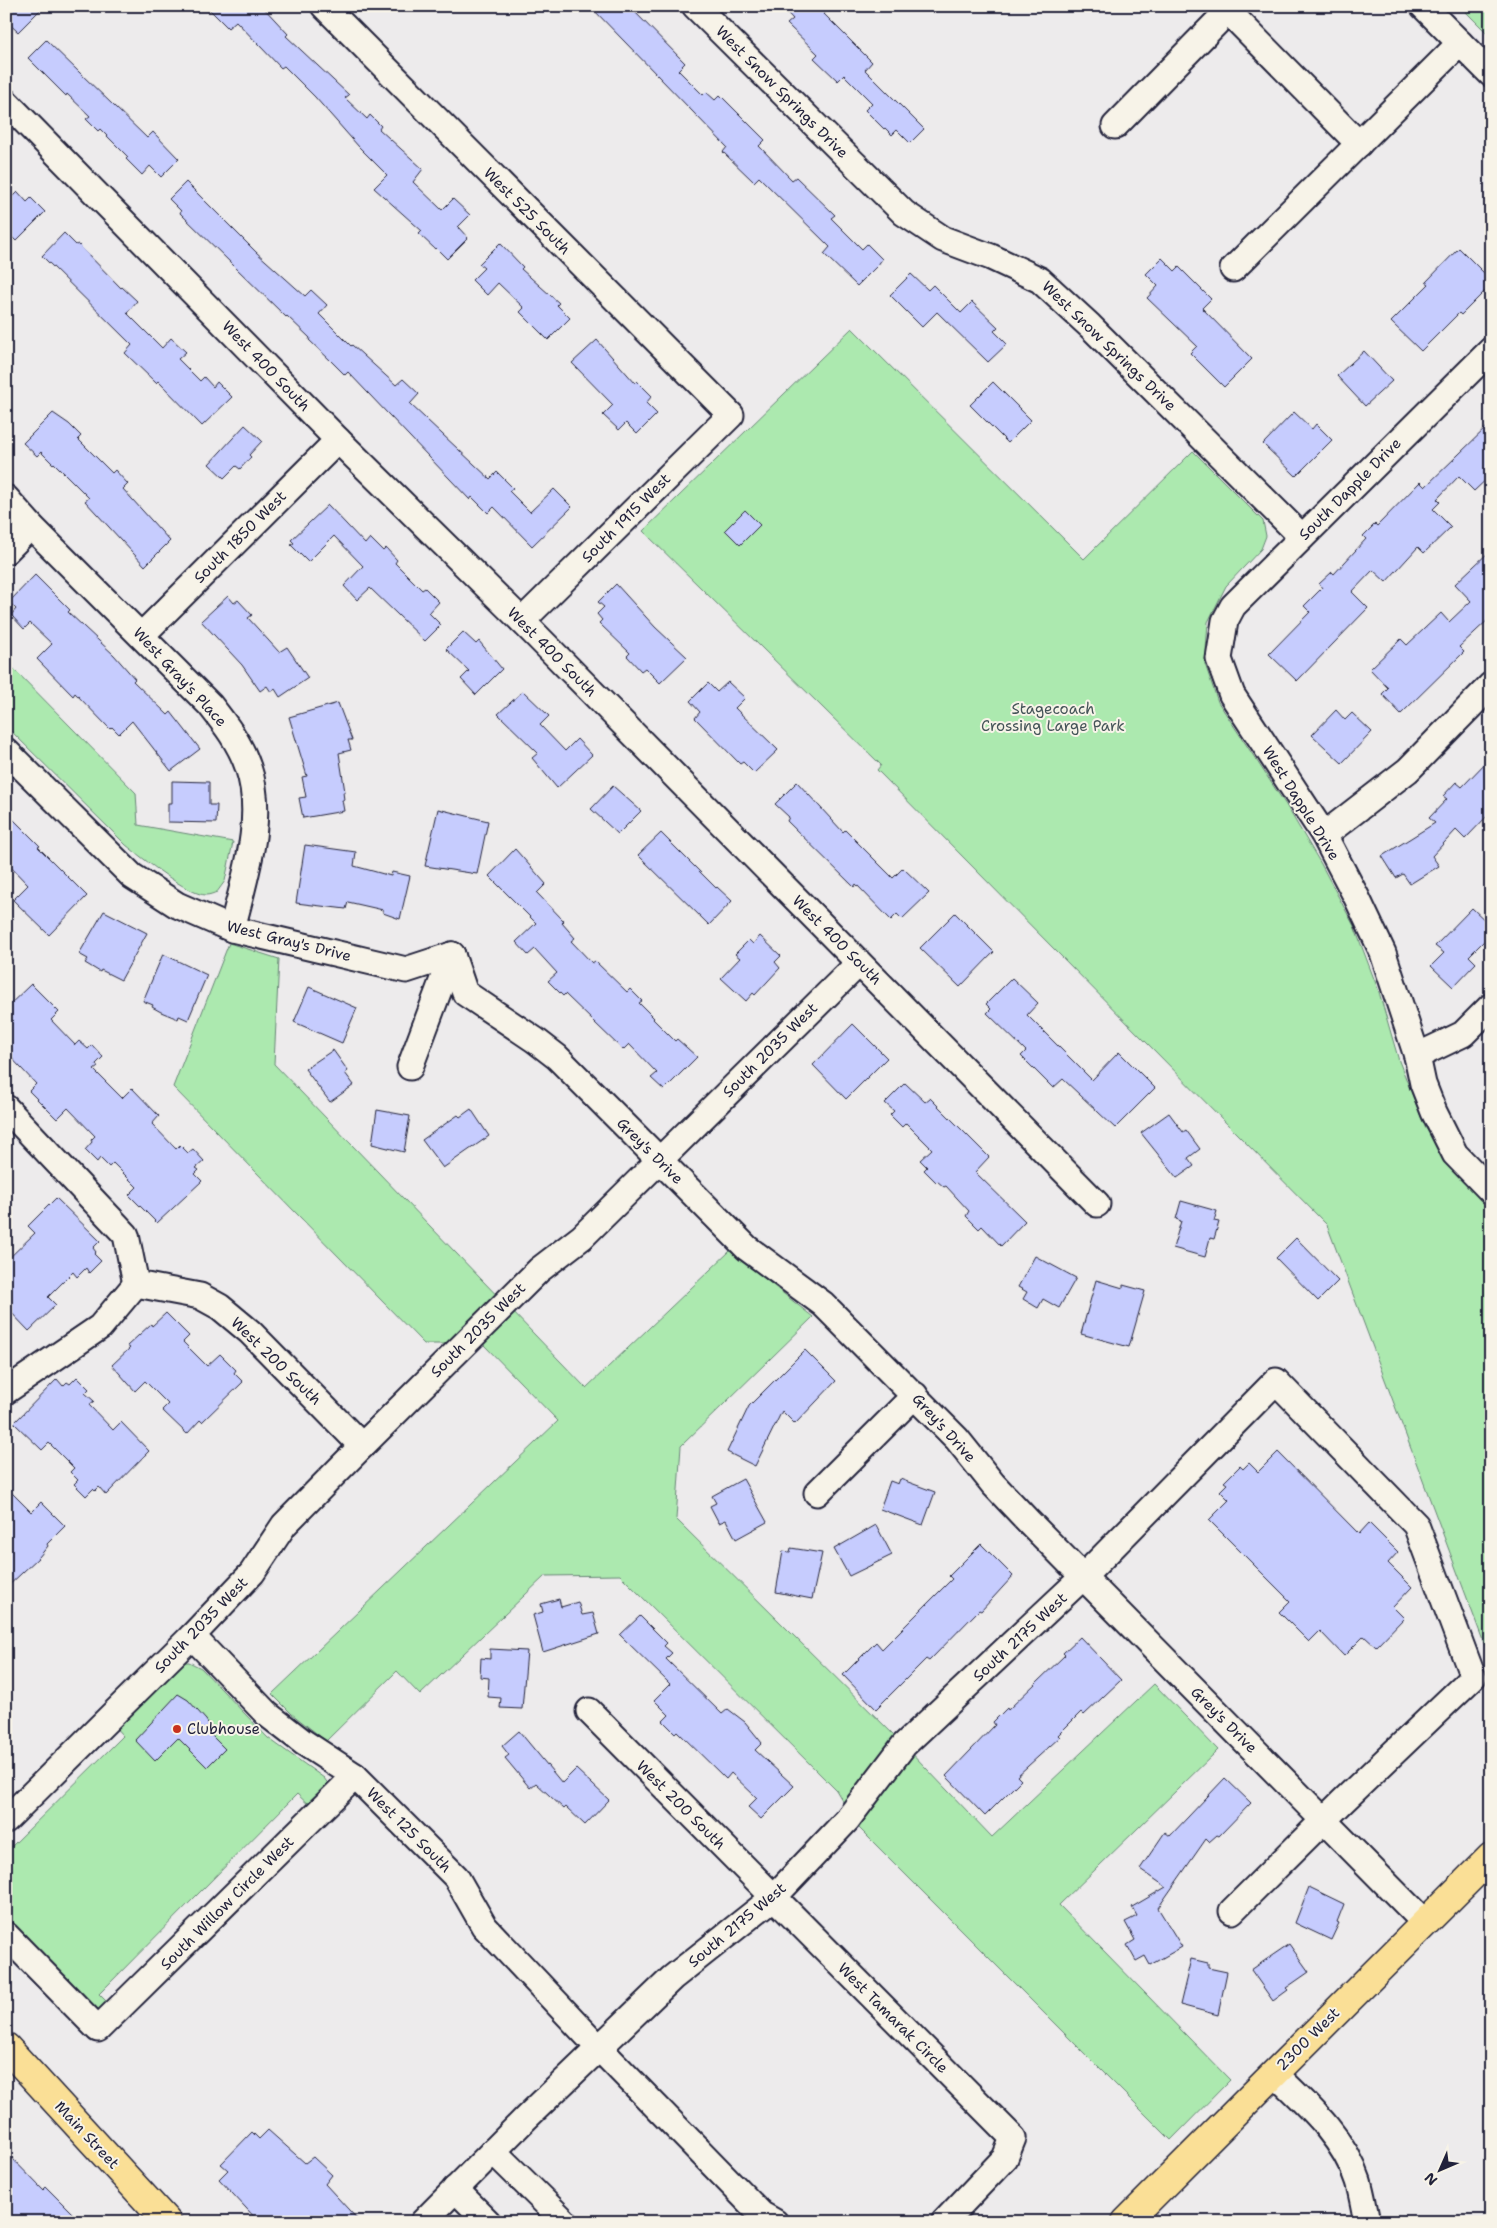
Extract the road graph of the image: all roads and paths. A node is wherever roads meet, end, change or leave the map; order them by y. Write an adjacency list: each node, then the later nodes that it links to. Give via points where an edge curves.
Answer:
1 (324, 6): 12 (street, West 525 South)
2 (695, 6): 16 (street, West Snow Springs Drive, via 904,213 943,239 1040,280)
3 (1423, 6): 5 (street)
4 (1226, 9): 8 (street); 9 (street)
5 (1460, 43): 6 (street); 9 (street)
6 (1491, 74)
7 (6, 102): 13 (street, West 400 South)
8 (1115, 126)
9 (1359, 144): 10 (street)
10 (1233, 269)
11 (1491, 350): 16 (street, South Dapple Drive)
12 (730, 415): 18 (street, South 1915 West)
13 (338, 440): 18 (street, West 400 South); 19 (street, South 1850 West)
14 (6, 498): 15 (street, West Gray's Place)
15 (31, 526): 17 (street); 19 (street, West Gray's Place)
16 (1302, 537): 20 (street, South Dapple Drive, via 1234,606 1225,621)
17 (6, 551)
18 (522, 621): 26 (street, West 400 South)
19 (142, 635): 24 (street, West Gray's Place, via 210,705 234,736 248,768 254,798 254,827)
20 (1222, 636): 23 (street, West Dapple Drive, via 1219,660 1232,695)
21 (1491, 685): 23 (street, via 1408,770)
22 (6, 751): 24 (street, West Gray's Drive, via 132,876 177,905)
23 (1324, 835): 28 (street, West Dapple Drive, via 1382,954)
24 (232, 929): 25 (street, West Gray's Drive, via 406,970)
25 (452, 955): 29 (street); 31 (street, Grey's Drive, via 465,993 557,1058)
26 (860, 963): 31 (street, South 2035 West); 33 (street, West 400 South)
27 (1491, 1006): 28 (street, via 1463,1034)
28 (1417, 1056): 32 (street, West Dapple Drive, via 1422,1084 1455,1154)
29 (410, 1067)
30 (6, 1108): 34 (street, via 126,1235)
31 (659, 1161): 36 (street, Grey's Drive, via 747,1248 823,1304); 37 (street, South 2035 West, via 582,1236 539,1270)
32 (1491, 1190)
33 (1097, 1204)
34 (136, 1284): 35 (street, via 100,1327); 37 (street, West 200 South, via 200,1296 220,1307 250,1332)
35 (6, 1390)
36 (915, 1395): 38 (street); 39 (street, Grey's Drive, via 993,1484)
37 (362, 1446): 40 (street, South 2035 West, via 284,1525 252,1573)
38 (817, 1493)
39 (1083, 1578): 44 (street, Grey's Drive); 44 (street, South 2175 West, via 1276,1381 1416,1525 1473,1677); 46 (street, South 2175 West, via 904,1745 847,1820)
40 (192, 1636): 42 (street, West 125 South, via 267,1714); 43 (street, South 2035 West)
41 (589, 1711): 46 (street, West 200 South)
42 (355, 1776): 49 (street, South Willow Circle West, via 98,2029); 51 (street, West 125 South, via 456,1878 484,1926)
43 (6, 1820)
44 (1324, 1820): 47 (street); 48 (street, Grey's Drive)
45 (1491, 1857): 48 (main road, 2300 West)
46 (773, 1898): 51 (street, South 2175 West, via 672,1978); 60 (street, West Tamarak Circle, via 1013,2138 1005,2158)
47 (1232, 1912)
48 (1424, 1922): 52 (main road, 2300 West)
49 (6, 1936)
50 (6, 2047): 55 (main road, Main Street)
51 (600, 2049): 53 (street, South 2175 West); 59 (street, via 761,2214)
52 (1274, 2073): 61 (main road, 2300 West); 62 (street, via 1342,2146 1358,2180)
53 (493, 2151): 54 (street, South 2175 West); 58 (street)
54 (455, 2189): 56 (street, South 2175 West); 57 (street)
55 (167, 2222)
56 (423, 2222)
57 (488, 2222)
58 (565, 2222)
59 (775, 2222)
60 (944, 2222)
61 (1126, 2222)
62 (1367, 2222)

